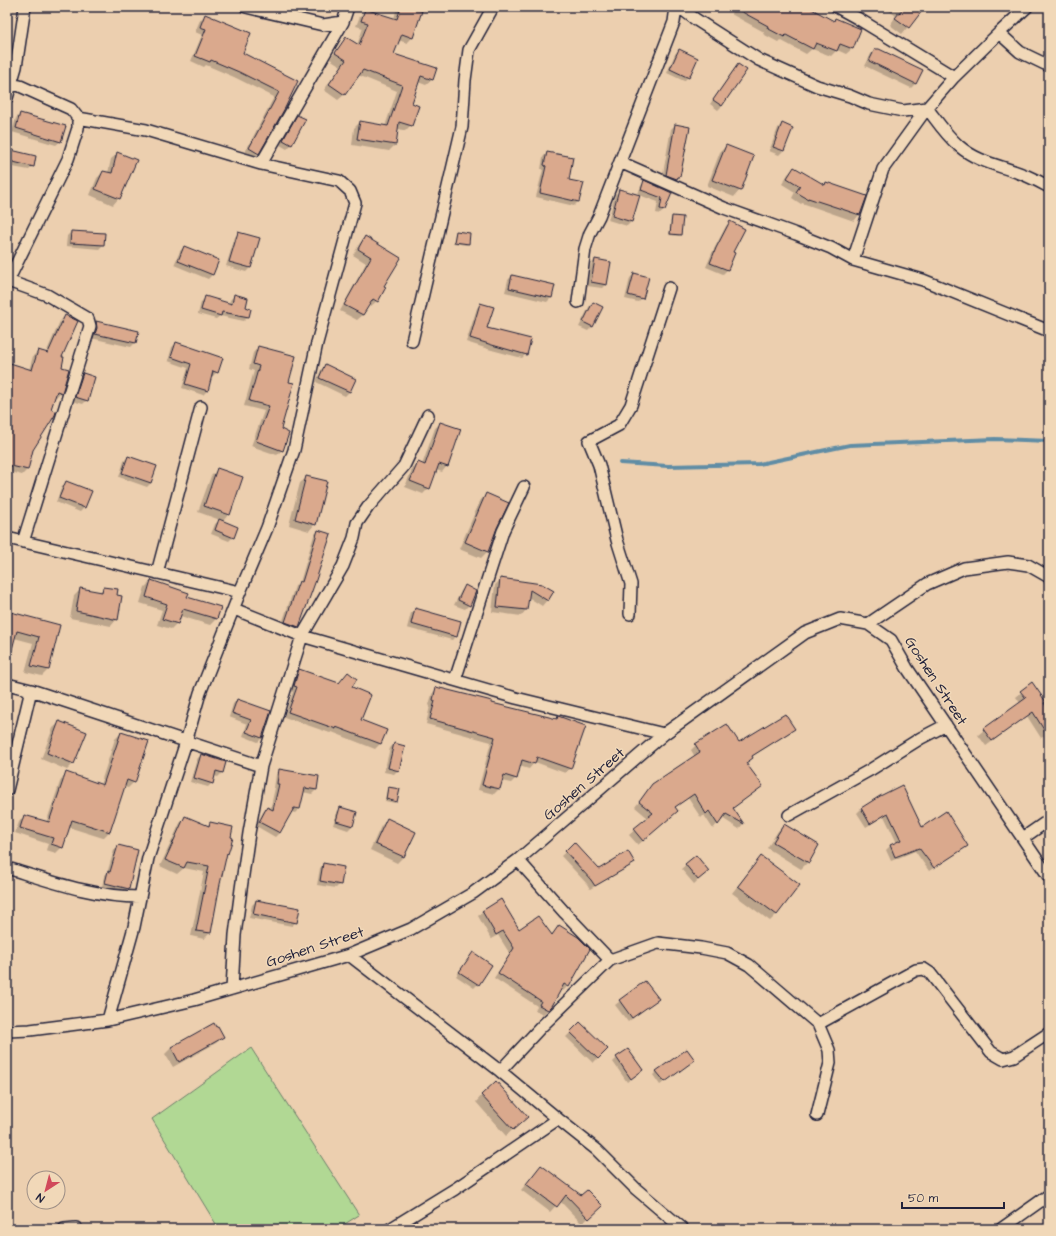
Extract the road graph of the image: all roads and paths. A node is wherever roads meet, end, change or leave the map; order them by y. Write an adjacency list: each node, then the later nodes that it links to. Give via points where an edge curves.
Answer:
1 (25, 7): 13 (street)
2 (246, 7): 9 (street, via 323,25)
3 (348, 7): 9 (street)
4 (493, 7): 25 (street, via 469,50 462,127)
5 (676, 7): 17 (street, via 674,22)
6 (679, 7): 15 (street, via 695,20 759,60 817,86 868,104 903,111)
7 (837, 7): 12 (street)
8 (1027, 7): 10 (street)
9 (343, 22): 18 (street)
10 (999, 32): 11 (street, via 1020,52); 12 (street)
11 (1049, 66)
12 (954, 77): 15 (street)
13 (11, 84): 14 (street); 16 (street, via 71,109)
14 (7, 98)
15 (927, 108): 19 (street, via 959,146 975,157); 20 (street, via 883,170)
16 (78, 118): 18 (street, via 146,130); 21 (street, via 78,128 68,158)
17 (620, 162): 20 (street, via 724,208 831,248); 23 (street, via 584,249)
18 (261, 164): 33 (street, via 339,181 350,191 355,203 317,343 294,450 267,528)
19 (1049, 187)
20 (853, 260): 24 (street, via 923,280)
21 (7, 280): 30 (street, via 47,295 88,319 90,326)
22 (669, 288): 35 (street, via 631,405 619,425 589,441 631,584)
23 (578, 302)
24 (1049, 330)
25 (412, 341)
26 (201, 407): 31 (street)
27 (428, 415): 37 (street, via 404,466 357,523 343,566)
28 (524, 486): 38 (street, via 503,531)
29 (7, 538): 30 (street)
30 (23, 542): 31 (street)
31 (157, 573): 33 (street)
32 (1049, 578): 36 (street, via 1028,565 1008,562 964,568 927,584)
33 (240, 592): 34 (street)
34 (234, 610): 37 (street); 43 (street, via 200,693)
35 (630, 614)
36 (868, 624): 41 (street, Goshen Street, via 891,640); 42 (street, Goshen Street, via 840,619 804,633)
37 (302, 636): 38 (street); 44 (street)
38 (455, 680): 42 (street, via 516,698)
39 (7, 684): 40 (street)
40 (31, 690): 43 (street); 45 (street)
41 (946, 725): 46 (street); 48 (street, Goshen Street)
42 (664, 734): 49 (street, Goshen Street)
43 (186, 742): 44 (street); 52 (street, via 148,858)
44 (261, 766): 55 (street, via 236,928)
45 (7, 790)
46 (789, 815)
47 (1049, 820): 48 (street)
48 (1023, 838): 51 (street, Goshen Street)
49 (518, 860): 53 (street, Goshen Street, via 472,894 411,930); 54 (street)
50 (7, 868): 52 (street, via 109,896)
51 (1049, 877)
52 (139, 897): 56 (street, via 134,927)
53 (349, 955): 55 (street, Goshen Street); 60 (street)
54 (610, 960): 57 (street, via 658,943 727,953 749,965); 60 (street)
55 (232, 989): 56 (street, Goshen Street)
56 (108, 1020): 58 (street, Goshen Street)
57 (818, 1024): 59 (street, via 916,970 924,969 991,1052 1003,1059 1014,1056); 61 (street, via 829,1050 830,1063)
58 (7, 1031)
59 (1049, 1033)
60 (500, 1071): 62 (street)
61 (817, 1115)
62 (558, 1119): 66 (street, via 455,1189); 67 (street)
63 (1049, 1195): 68 (street)
64 (64, 1229): 65 (street)
65 (77, 1229)
66 (390, 1229)
67 (683, 1229)
68 (1001, 1229)

